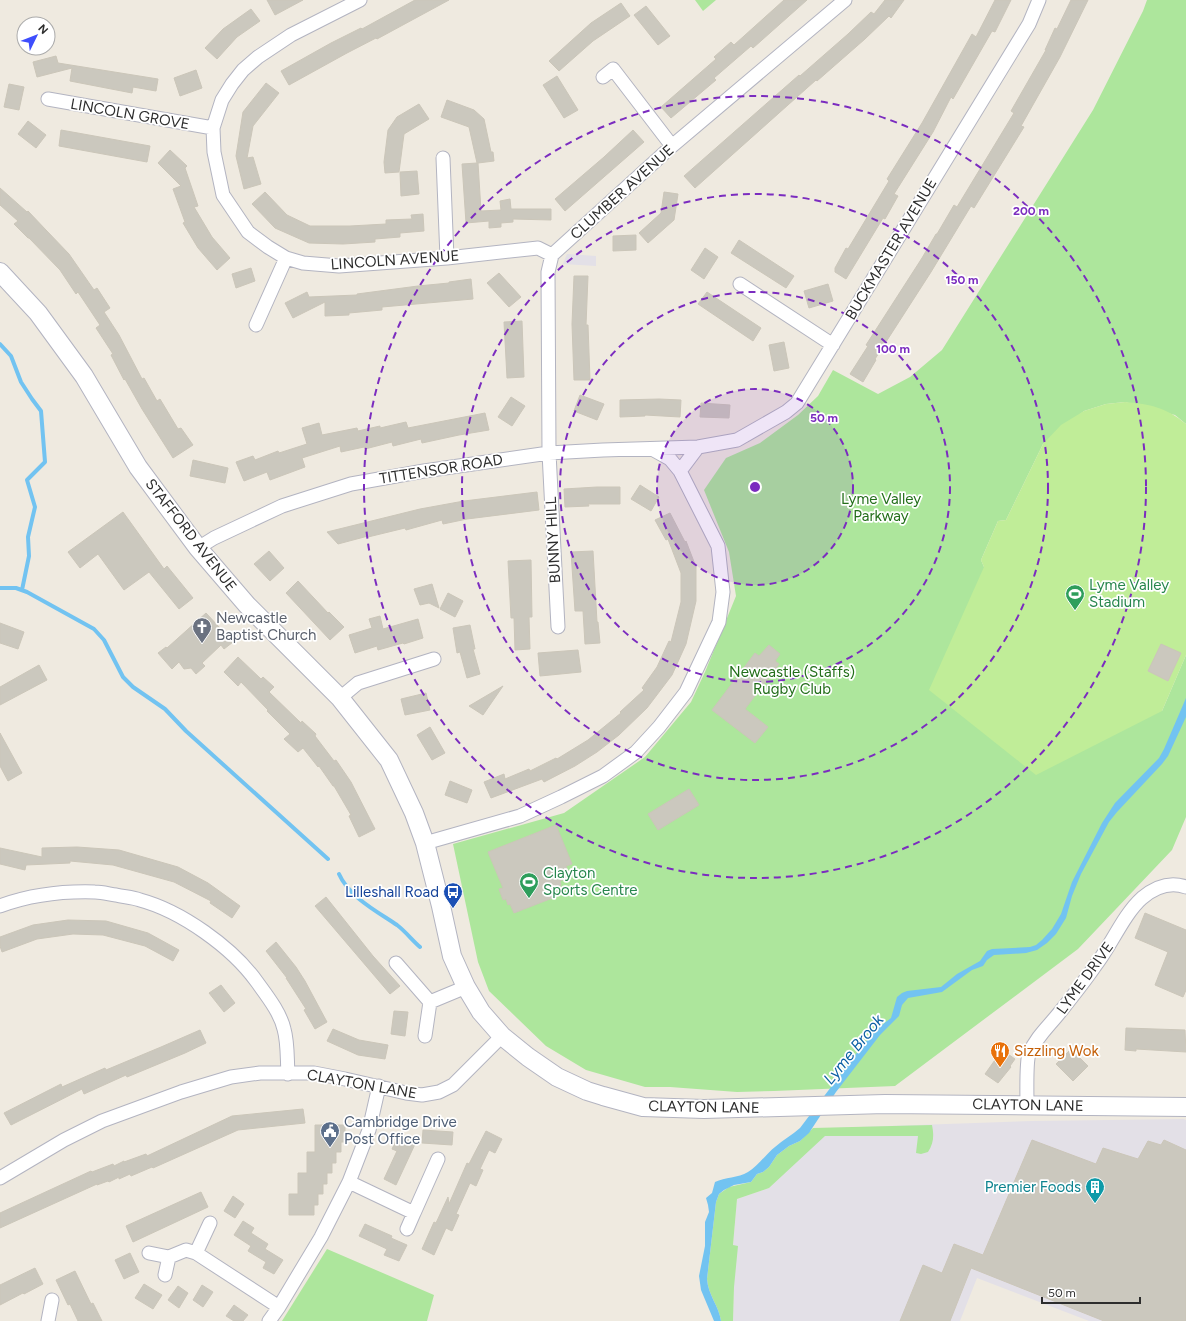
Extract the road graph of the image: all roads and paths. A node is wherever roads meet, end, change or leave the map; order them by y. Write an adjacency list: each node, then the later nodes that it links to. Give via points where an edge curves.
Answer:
1 (360, 0): 6 (street, LINCOLN AVENUE, via 291,35 243,70 222,100)
2 (845, 0): 7 (street, CLUMBER AVENUE)
3 (1039, 0): 15 (street, BUCKMASTER AVENUE, via 1025,30)
4 (603, 77): 7 (street, via 613,69)
5 (48, 99): 6 (street, LINCOLN GROVE)
6 (213, 128): 10 (street, LINCOLN AVENUE, via 214,152 223,195 248,232)
7 (672, 146): 9 (street, CLUMBER AVENUE)
8 (442, 158): 11 (street)
9 (552, 255): 11 (street, LINCOLN AVENUE, via 538,248); 18 (street, via 548,272)
10 (286, 258): 11 (street, LINCOLN AVENUE, via 339,266); 14 (street)
11 (447, 258)
12 (0, 272): 20 (street, STAFFORD AVENUE, via 38,313 84,376 138,467)
13 (740, 284): 15 (street)
14 (256, 325)
15 (833, 345): 16 (street, BUCKMASTER AVENUE, via 797,403 786,412 737,440)
16 (698, 447): 17 (street, TITTENSOR ROAD); 19 (street)
17 (652, 449): 18 (street, TITTENSOR ROAD); 19 (street, via 670,459)
18 (549, 453): 20 (street, TITTENSOR ROAD, via 351,484 282,506); 21 (street, BUNNY HILL)
19 (680, 471): 24 (street, via 718,546 724,592 719,622 686,692 636,752 603,776 520,816)
20 (198, 548): 23 (street, STAFFORD AVENUE, via 252,610)
21 (558, 627)
22 (434, 659): 23 (street, via 358,684)
23 (340, 698): 24 (street, STAFFORD AVENUE, via 389,760)
24 (425, 843): 28 (street, STAFFORD AVENUE, via 452,956)
25 (1186, 887): 34 (street, LYME DRIVE, via 1178,884 1162,886 1134,906 1097,965 1035,1041 1028,1056)
26 (0, 906): 32 (street, via 18,899 47,894 96,892 140,900 192,924 231,953 250,971 264,992 284,1028)
27 (396, 963): 29 (street)
28 (466, 987): 29 (street); 31 (street, STAFFORD AVENUE, via 481,1012)
29 (430, 1002): 30 (street)
30 (425, 1036)
31 (502, 1036): 33 (street, CLAYTON LANE, via 453,1085 439,1092 422,1095); 34 (street, CLAYTON LANE, via 528,1058 557,1077 602,1096 643,1107 704,1109 885,1104)
32 (288, 1074): 33 (street, CLAYTON LANE, via 314,1073); 37 (street, CLAYTON LANE, via 260,1073 231,1077 102,1121)
33 (379, 1086): 38 (street, via 369,1130)
34 (1027, 1105): 35 (street, CLAYTON LANE)
35 (1186, 1107)
36 (438, 1158): 39 (street)
37 (0, 1178)
38 (350, 1182): 39 (street); 47 (street)
39 (414, 1213): 41 (street)
40 (210, 1223): 43 (street)
41 (407, 1229)
42 (149, 1253): 44 (street)
43 (196, 1253): 44 (street, via 186,1250); 47 (street)
44 (169, 1257): 45 (street)
45 (165, 1275)
46 (52, 1300): 48 (street)
47 (279, 1307): 49 (street)
48 (48, 1321)
49 (269, 1321)

